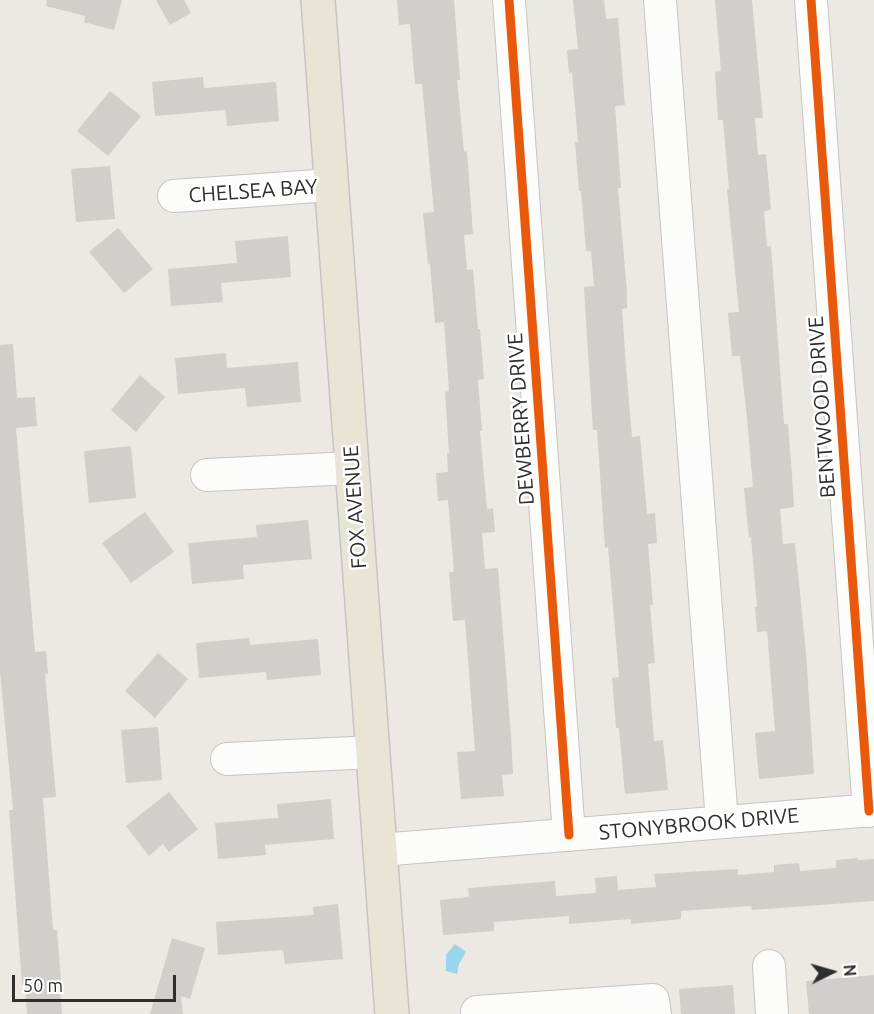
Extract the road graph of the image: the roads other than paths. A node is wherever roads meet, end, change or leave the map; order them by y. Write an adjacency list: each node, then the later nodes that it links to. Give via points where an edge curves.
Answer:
1 (318, 0): 5 (main road, FOX AVENUE)
2 (509, 0): 13 (street, DEWBERRY DRIVE)
3 (660, 0): 12 (street)
4 (811, 0): 11 (street, BENTWOOD DRIVE)
5 (331, 185): 6 (street, CHELSEA BAY); 7 (main road, FOX AVENUE)
6 (174, 196)
7 (352, 468): 8 (street); 9 (main road, FOX AVENUE)
8 (207, 475)
9 (373, 752): 10 (street); 14 (main road, FOX AVENUE)
10 (227, 759)
11 (871, 810): 12 (street, STONYBROOK DRIVE)
12 (722, 822): 13 (street, STONYBROOK DRIVE)
13 (569, 835): 14 (street, STONYBROOK DRIVE)
14 (380, 850): 17 (main road, FOX AVENUE)
15 (769, 966): 19 (street)
16 (477, 1012): 18 (street, via 653,1000)
17 (392, 1014)
18 (655, 1014)
19 (772, 1014)

